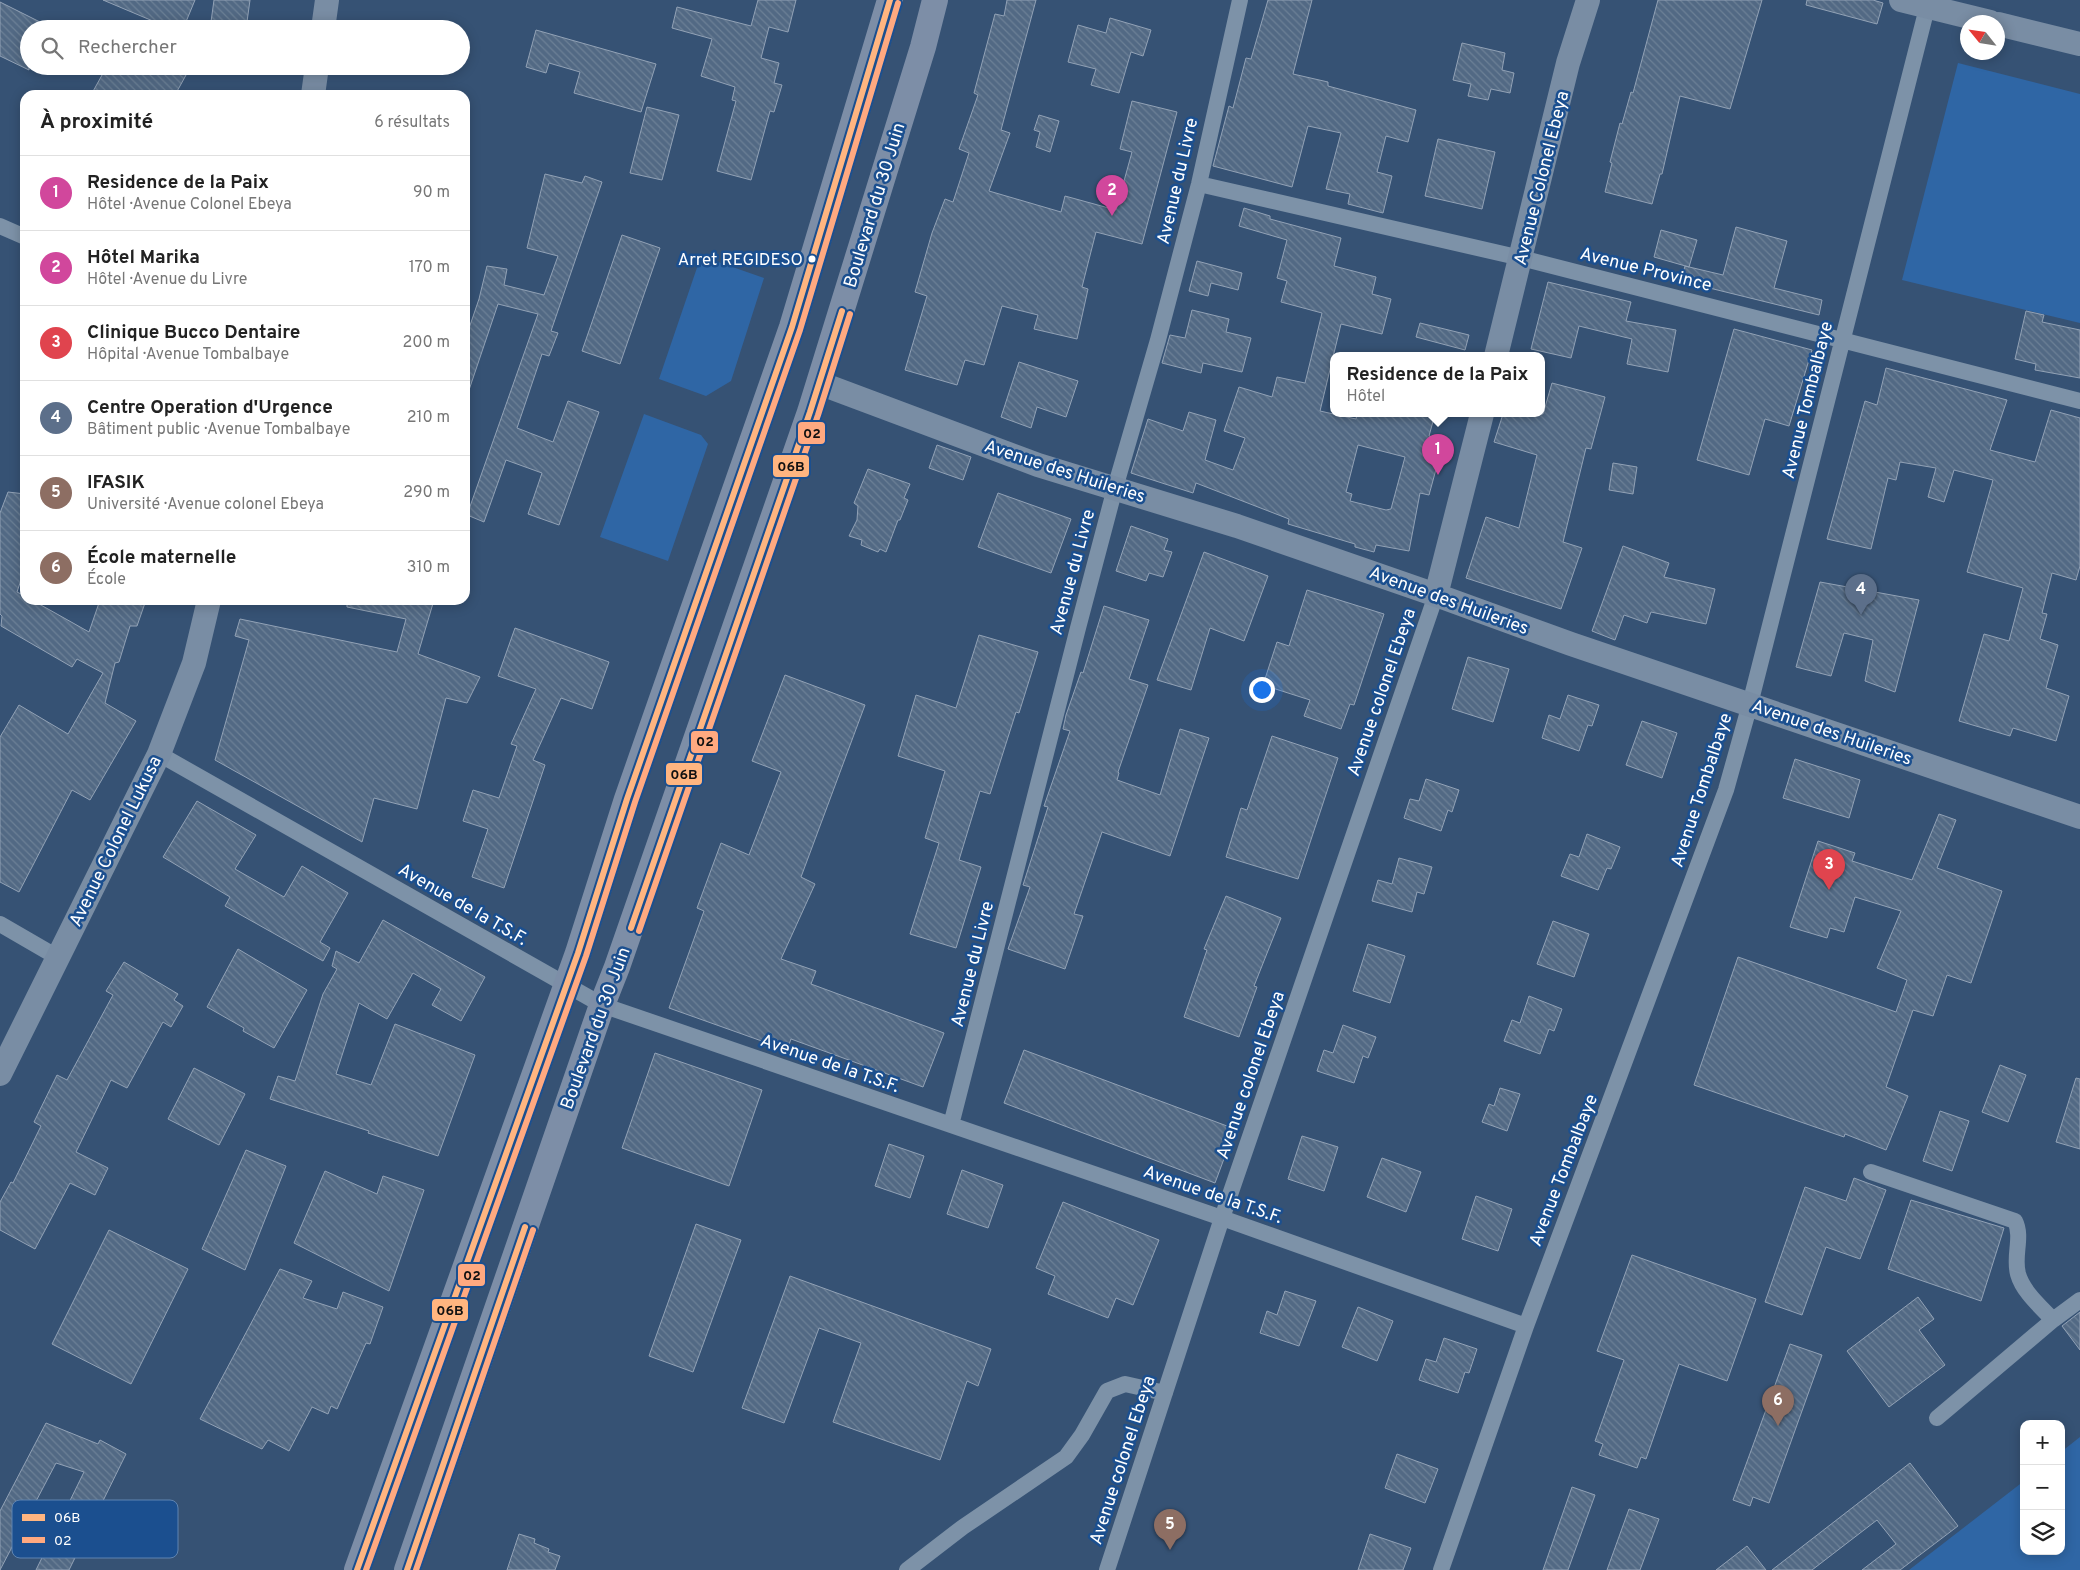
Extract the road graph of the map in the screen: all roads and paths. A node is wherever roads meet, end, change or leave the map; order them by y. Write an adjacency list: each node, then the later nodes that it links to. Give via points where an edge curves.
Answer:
1 (327, 0): 9 (main road)
2 (890, 0): 31 (main road, via 792,327 627,799)
3 (936, 0): 20 (main road, Boulevard du 30 Juin)
4 (1240, 0): 14 (street, Avenue du Livre)
5 (1588, 0): 17 (main road, Avenue Colonel Ebeya, via 1568,64)
6 (1901, 0): 7 (main road)
7 (1928, 4): 8 (main road); 18 (street, Avenue Tombalbaye)
8 (1966, 15)
9 (324, 20)
10 (2005, 26): 11 (main road)
11 (2080, 44)
12 (316, 75): 13 (main road)
13 (314, 90)
14 (1199, 184): 17 (street, Avenue Province); 23 (street, Avenue du Livre)
15 (0, 226): 16 (street)
16 (20, 235)
17 (1521, 258): 18 (street, Avenue Province); 19 (main road, Avenue Colonel Ebeya)
18 (1842, 340): 21 (street, Avenue Province); 26 (street, Avenue Tombalbaye)
19 (1497, 352)
20 (819, 383): 23 (main road, Avenue des Huileries, via 1038,465); 32 (main road, Boulevard du 30 Juin)
21 (2080, 401)
22 (1481, 417): 24 (main road, Avenue Colonel Ebeya)
23 (1115, 488): 24 (main road, Avenue des Huileries); 34 (street, Avenue du Livre)
24 (1436, 595): 26 (main road, Avenue des Huileries); 36 (street, Avenue colonel Ebeya)
25 (209, 605): 27 (main road, Avenue Colonel Lukusa, via 194,663)
26 (1750, 704): 28 (main road, Avenue des Huileries); 39 (street, Avenue Tombalbaye, via 1722,799)
27 (159, 754): 30 (main road, Avenue Colonel Lukusa); 31 (street, Avenue de la T.S.F.)
28 (2080, 817)
29 (0, 924): 30 (street)
30 (57, 957): 33 (main road, Avenue Colonel Lukusa)
31 (566, 985): 32 (street, Avenue de la T.S.F.); 42 (main road)
32 (602, 1005): 34 (street, Avenue de la T.S.F.); 43 (main road, Boulevard du 30 Juin)
33 (0, 1074)
34 (951, 1125): 36 (street, Avenue de la T.S.F.)
35 (1871, 1172): 38 (street, via 2015,1221 2020,1230 2018,1274 2029,1294)
36 (1222, 1218): 39 (street, Avenue de la T.S.F.); 40 (street, Avenue colonel Ebeya)
37 (2080, 1300): 38 (street)
38 (2053, 1320): 41 (street)
39 (1526, 1326): 46 (street, Avenue Tombalbaye)
40 (1165, 1393): 44 (street, via 1125,1384 1107,1391 1066,1457 962,1527); 45 (street, Avenue colonel Ebeya)
41 (1937, 1418)
42 (357, 1570)
43 (407, 1570)
44 (907, 1570)
45 (1107, 1570)
46 (1441, 1570)

